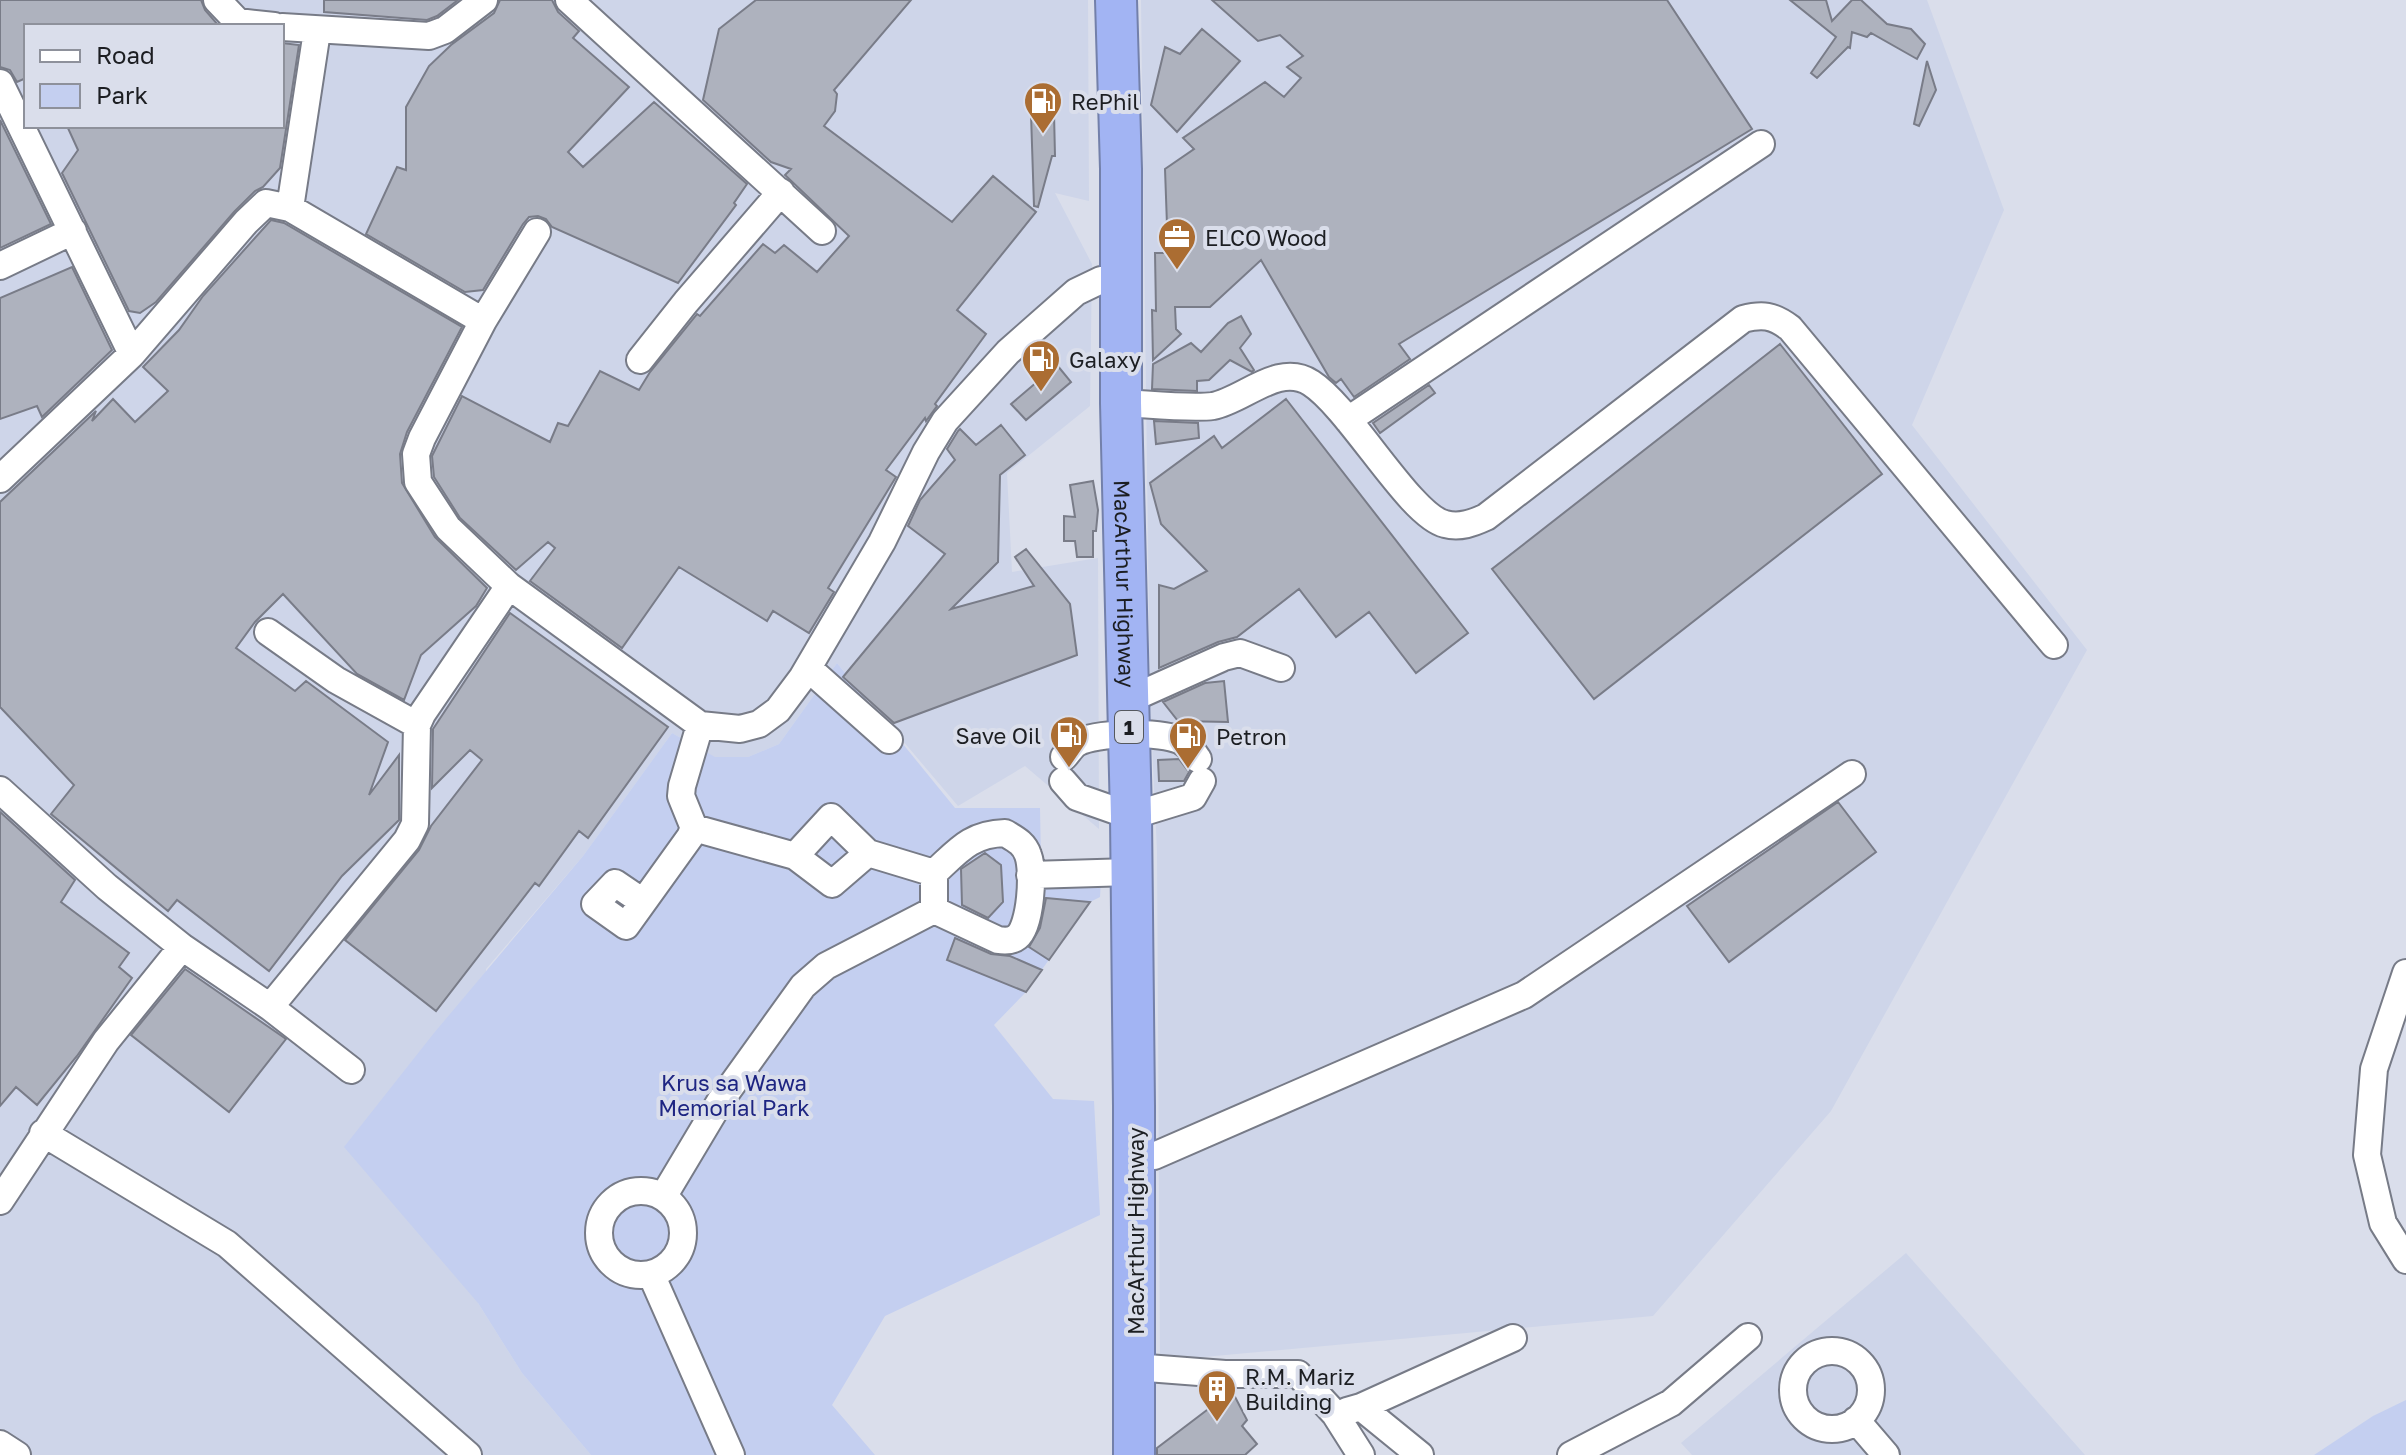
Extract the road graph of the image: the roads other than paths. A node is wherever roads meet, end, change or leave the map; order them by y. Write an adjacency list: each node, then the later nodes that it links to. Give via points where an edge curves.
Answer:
1 (217, 0): 5 (street, via 238,22)
2 (484, 0): 7 (street, via 429,36)
3 (569, 0): 10 (street)
4 (1116, 0): 16 (highway, MacArthur Highway / 1)
5 (256, 24)
6 (284, 27): 7 (street)
7 (317, 31): 11 (street)
8 (0, 83): 12 (street)
9 (1761, 144): 21 (street)
10 (781, 192): 13 (street); 19 (street)
11 (290, 208): 17 (street); 18 (street, via 266,203)
12 (73, 231): 15 (street); 18 (street)
13 (822, 231)
14 (537, 232): 17 (street)
15 (0, 266)
16 (1119, 279): 20 (highway, MacArthur Highway / 1); 26 (street, via 1101,280 1076,292 1008,352 945,421)
17 (483, 321): 23 (street, via 422,438 416,454 418,482 448,528)
18 (132, 354): 22 (street)
19 (640, 360)
20 (1121, 403): 21 (street, via 1213,406 1287,376 1307,380 1328,395); 28 (highway, MacArthur Highway / 1)
21 (1348, 420): 25 (street, via 1422,509 1443,524 1466,526 1486,517 1743,319 1760,314 1776,318 1790,328)
22 (0, 479)
23 (509, 586): 29 (street); 30 (street)
24 (268, 632): 29 (street, via 336,680)
25 (2054, 645)
26 (808, 668): 30 (street, via 778,710 759,724 740,729); 31 (street)
27 (1281, 668): 28 (street, via 1240,653 1224,657)
28 (1129, 717): 34 (highway, MacArthur Highway / 1); 34 (street, via 1075,744 1064,769 1077,797); 34 (street, via 1179,739 1190,748 1200,770 1193,797)
29 (417, 725): 45 (street, via 415,824 407,840)
30 (700, 725): 35 (street, via 681,796)
31 (889, 740)
32 (1852, 774): 48 (street, via 1524,995 1154,1156)
33 (0, 790): 43 (street)
34 (1131, 816): 38 (highway, MacArthur Highway / 1)
35 (694, 828): 37 (street); 41 (street)
36 (868, 853): 37 (street, via 832,884); 37 (street, via 831,817); 39 (street)
37 (795, 856)
38 (1131, 872): 40 (street); 48 (highway, MacArthur Highway / 1)
39 (934, 873): 40 (street, via 972,839 1005,833 1028,855); 42 (street)
40 (1030, 875): 42 (street, via 1022,929 1008,941)
41 (643, 902)
42 (934, 910): 49 (street, via 826,966 803,986 721,1100)
43 (182, 947): 45 (street); 47 (street, via 106,1041)
44 (2406, 973): 51 (street, via 2374,1069 2367,1155 2383,1223)
45 (270, 1007): 46 (street)
46 (351, 1070)
47 (43, 1133): 50 (street); 61 (street, via 227,1244)
48 (1135, 1156): 55 (highway, MacArthur Highway / 1)
49 (663, 1197): 52 (street, via 681,1218 684,1233 676,1258); 52 (street, via 644,1191 618,1198 607,1208 599,1231 600,1244 619,1269)
50 (0, 1201)
51 (2406, 1260)
52 (651, 1274): 62 (street)
53 (1748, 1337): 66 (street, via 1671,1403)
54 (1513, 1338): 56 (street)
55 (1134, 1367): 57 (street, via 1298,1374); 63 (highway, MacArthur Highway / 1)
56 (1361, 1407): 57 (street); 65 (street)
57 (1335, 1414): 64 (street)
58 (1856, 1420): 67 (street)
59 (0, 1444): 60 (street)
60 (17, 1455)
61 (468, 1455)
62 (731, 1455)
63 (1134, 1455)
64 (1361, 1455)
65 (1420, 1455)
66 (1571, 1455)
67 (1886, 1455)

